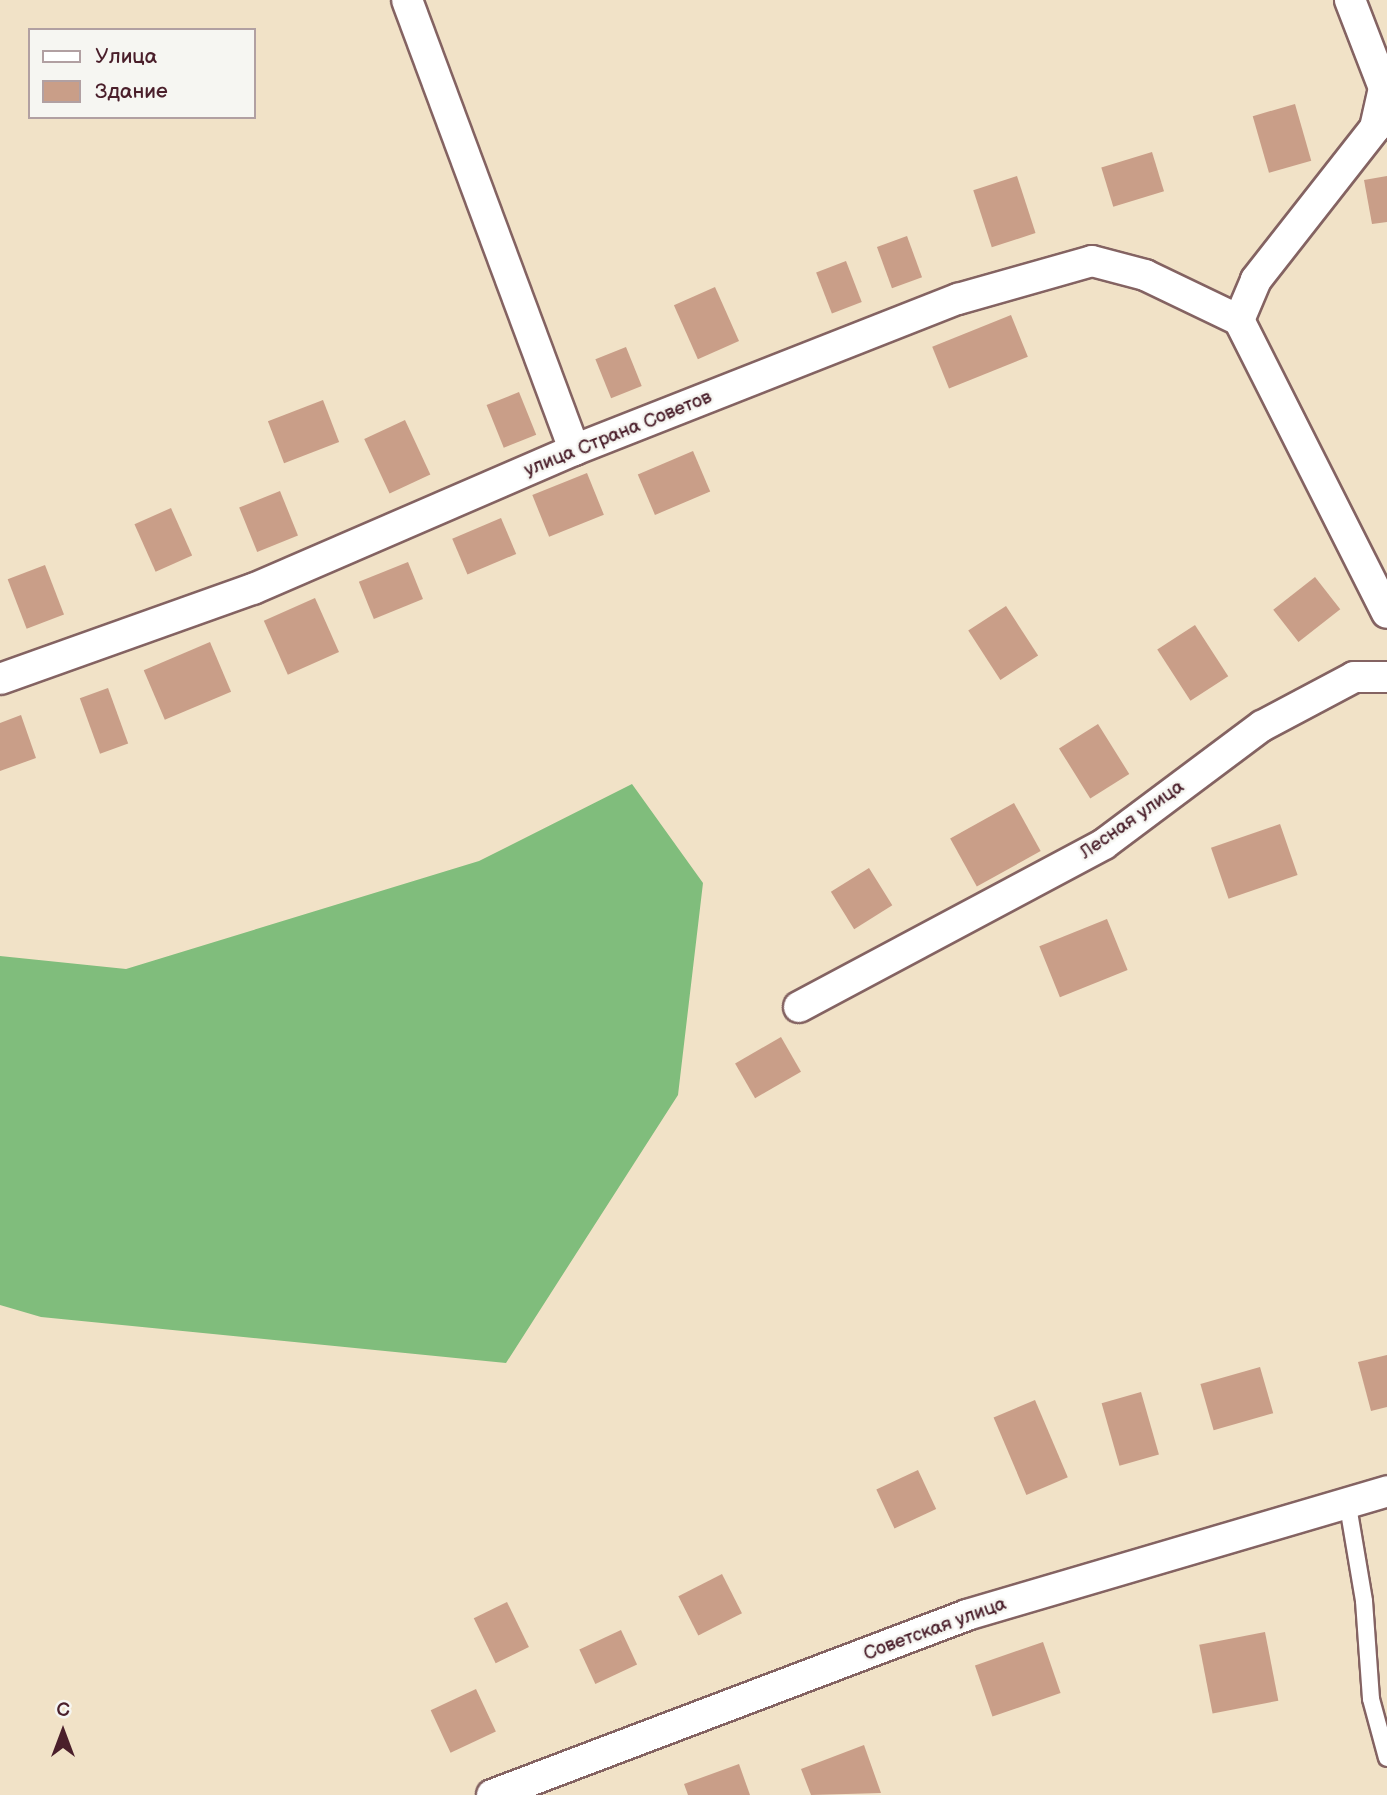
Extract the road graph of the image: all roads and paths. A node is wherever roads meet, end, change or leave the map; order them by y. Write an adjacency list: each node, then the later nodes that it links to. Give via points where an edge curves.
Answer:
1 (407, 0): 4 (street)
2 (1350, 0): 3 (street, via 1384,88 1375,128 1256,280)
3 (1239, 320): 4 (street, улица Страна Советов, via 1145,275 1092,261 958,299); 5 (street)
4 (574, 450): 7 (street, улица Страна Советов, via 253,589)
5 (1387, 613)
6 (1387, 677): 8 (street, Лесная улица, via 1354,677 1262,726 1104,844)
7 (0, 679)
8 (800, 1007)
9 (1387, 1491): 10 (street, Советская улица)
10 (1347, 1500): 11 (lane, via 1364,1601 1371,1699); 12 (street, Советская улица, via 967,1615)
11 (1387, 1758)
12 (492, 1795)

